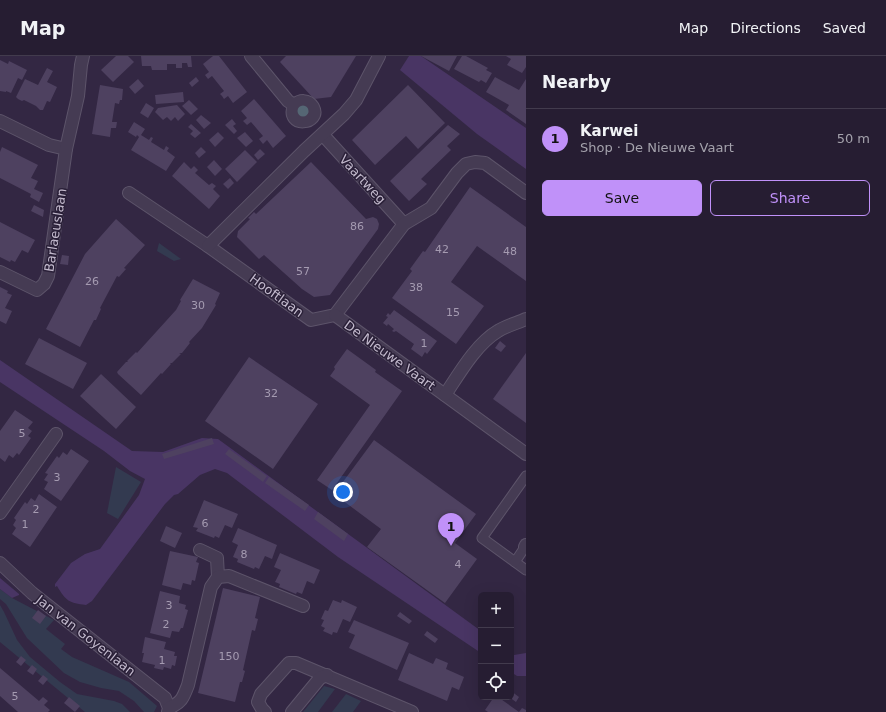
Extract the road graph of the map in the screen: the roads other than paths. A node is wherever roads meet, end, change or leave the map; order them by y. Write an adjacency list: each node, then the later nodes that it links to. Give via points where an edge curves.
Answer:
1 (83, 56): 7 (street, via 78,96)
2 (251, 56): 4 (street)
3 (379, 56): 6 (street, via 356,100)
4 (294, 105)
5 (0, 120): 7 (street, via 49,145)
6 (323, 135): 10 (street, Vaartweg); 11 (street)
7 (66, 149): 12 (street, Barlaeuslaan, via 48,276 44,284 37,290)
8 (129, 193): 11 (street, Hooftlaan)
9 (526, 194): 10 (street, via 485,164 466,164 431,208)
10 (404, 224): 13 (street)
11 (208, 246): 13 (street, Hooftlaan, via 311,320)
12 (0, 272)
13 (336, 315): 15 (street, De Nieuwe Vaart)
14 (526, 319): 15 (street, De Nieuwe Vaart, via 498,330 487,338)
15 (445, 395): 17 (street, De Nieuwe Vaart)
16 (56, 434): 19 (street)
17 (526, 454)
18 (526, 476): 22 (lane, via 482,538)
19 (0, 512)
20 (526, 546): 22 (lane)
21 (200, 550): 25 (street, via 217,558)
22 (515, 562): 24 (lane)
23 (0, 563): 28 (street, Jan van Goyenlaan, via 32,593 165,698)
24 (526, 570)
25 (218, 577): 26 (street, via 228,576); 28 (street, Jan van Goyenlaan, via 211,587 188,685 178,704)
26 (303, 606)
27 (327, 675): 29 (street, via 296,663 288,663 260,694 258,702); 30 (street, via 320,678); 31 (street)
28 (168, 710)
29 (265, 712)
30 (292, 712)
31 (412, 712)

